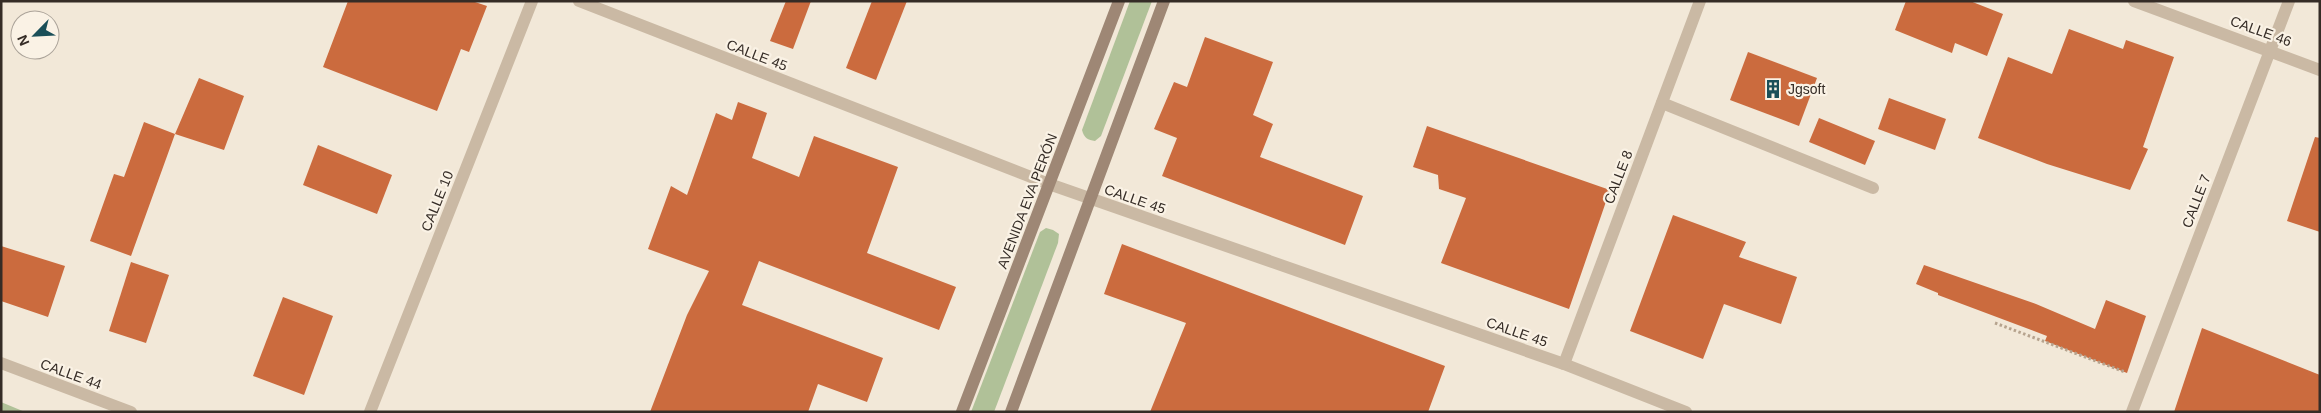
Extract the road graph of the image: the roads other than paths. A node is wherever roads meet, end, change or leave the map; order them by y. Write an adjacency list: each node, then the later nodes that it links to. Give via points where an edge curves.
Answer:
1 (532, 1): 17 (street, CALLE 10)
2 (579, 1): 11 (street, CALLE 45)
3 (1120, 1): 11 (main road, AVENIDA EVA PERÓN)
4 (1164, 1): 13 (main road)
5 (1700, 1): 10 (street, CALLE 8)
6 (2134, 1): 8 (street, CALLE 46)
7 (2289, 1): 8 (street, CALLE 7)
8 (2270, 51): 9 (street, CALLE 46); 21 (street, CALLE 7)
9 (2320, 70)
10 (1662, 103): 12 (street); 15 (street, CALLE 8)
11 (1049, 184): 13 (street, CALLE 45); 18 (main road, AVENIDA EVA PERÓN)
12 (1873, 188)
13 (1089, 199): 15 (street, CALLE 45); 19 (main road)
14 (1, 364): 16 (street, CALLE 44)
15 (1564, 364): 20 (street, CALLE 45)
16 (131, 412)
17 (370, 412)
18 (962, 412)
19 (1011, 412)
20 (1686, 412)
21 (2132, 412)

